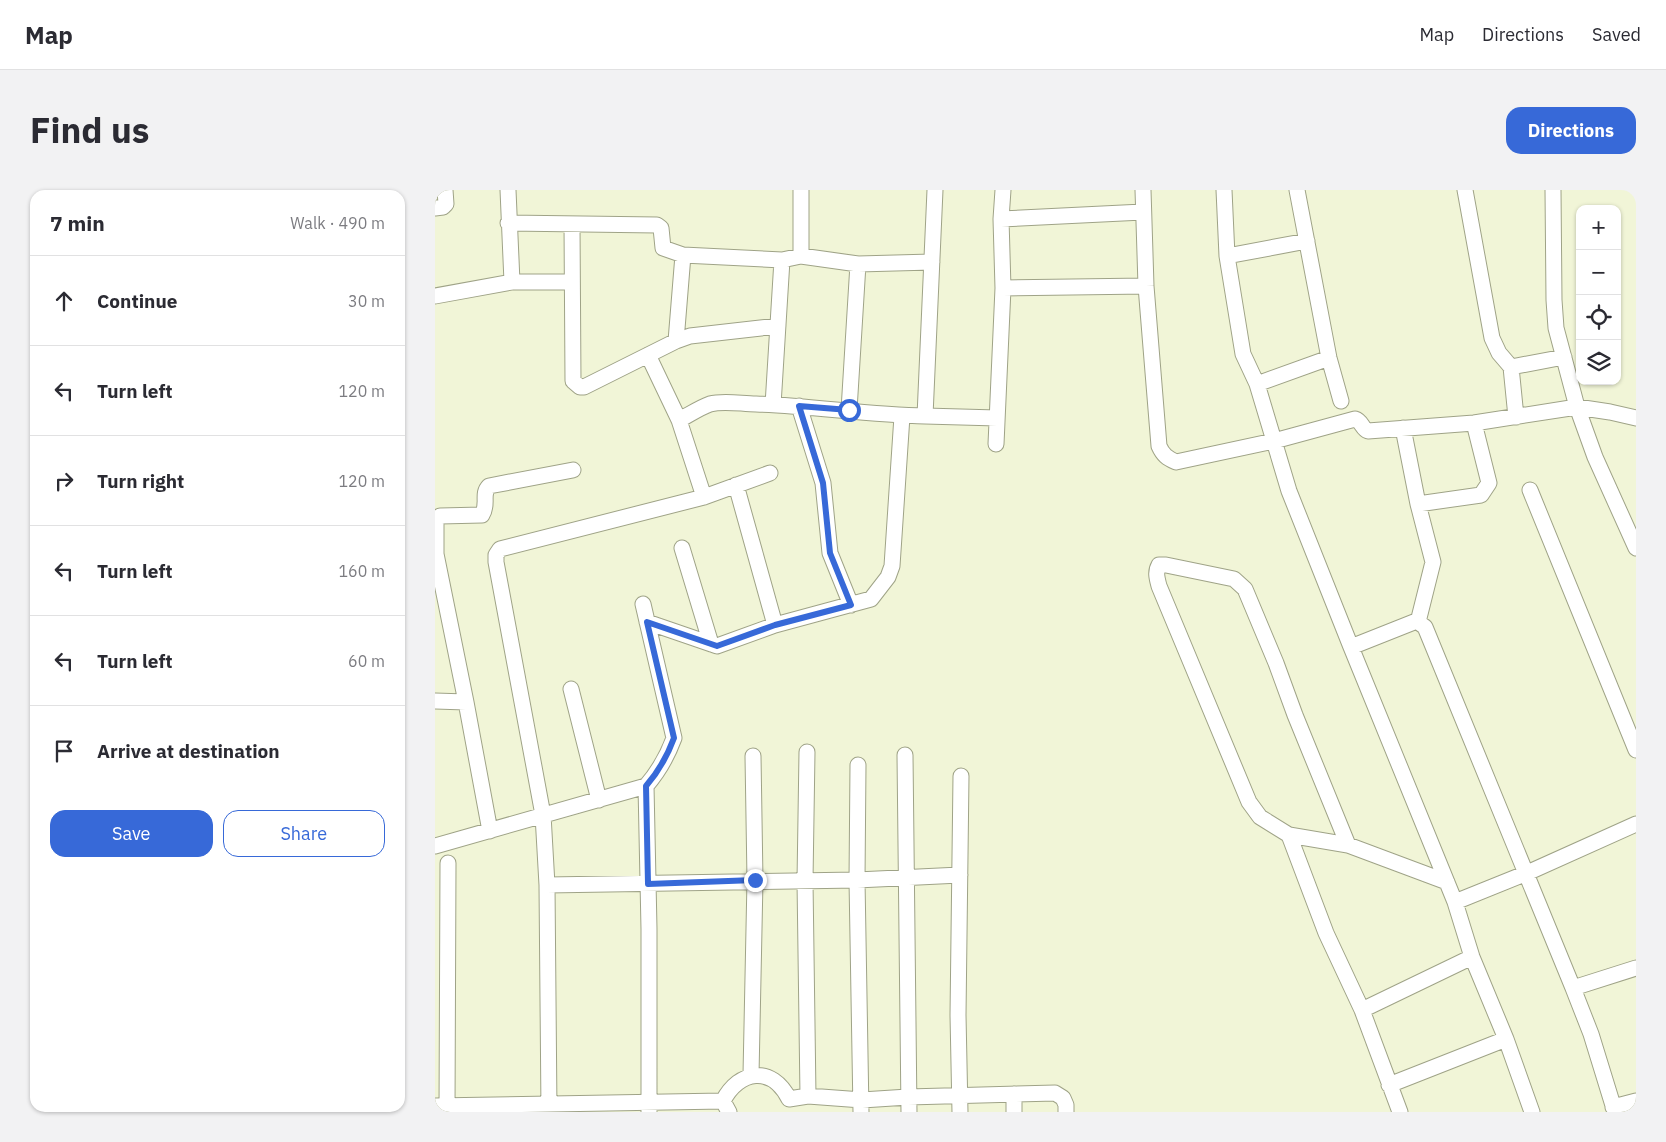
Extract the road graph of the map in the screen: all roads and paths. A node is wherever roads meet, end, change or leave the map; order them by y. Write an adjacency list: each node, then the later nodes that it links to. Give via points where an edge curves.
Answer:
1 (445, 190): 11 (street, via 446,204)
2 (508, 190): 14 (street)
3 (801, 190): 18 (street)
4 (935, 190): 21 (street)
5 (1003, 190): 13 (street)
6 (1143, 190): 12 (street)
7 (1224, 190): 19 (street)
8 (1297, 190): 16 (street)
9 (1465, 190): 33 (street, via 1492,338)
10 (1553, 190): 31 (street, via 1554,300 1556,328)
11 (435, 208)
12 (1143, 212): 13 (street); 25 (street)
13 (1001, 219): 26 (street)
14 (508, 223): 15 (street); 23 (street)
15 (572, 224): 17 (street, via 657,225 661,228 663,248); 24 (street)
16 (1307, 241): 19 (street); 32 (street)
17 (683, 255): 20 (street); 29 (street)
18 (801, 256): 20 (street); 22 (street)
19 (1227, 256): 34 (street, via 1243,354)
20 (782, 260): 28 (street)
21 (932, 262): 22 (street); 41 (street)
22 (858, 264): 39 (street)
23 (512, 282): 24 (street); 27 (street)
24 (572, 282): 30 (street, via 573,381 576,385 584,387)
25 (1146, 286): 26 (street); 48 (street, via 1159,446 1163,454 1176,462)
26 (1003, 288): 43 (street)
27 (435, 296)
28 (778, 326): 29 (street, via 690,336); 36 (street)
29 (676, 341): 30 (street)
30 (648, 355): 45 (street)
31 (1564, 357): 33 (street); 38 (street)
32 (1329, 358): 34 (street); 35 (street)
33 (1511, 367): 42 (street)
34 (1257, 384): 48 (street)
35 (1341, 401)
36 (773, 405): 37 (street); 45 (street, via 716,403)
37 (799, 406): 39 (street); 60 (street, via 823,483 830,553)
38 (1577, 407): 42 (street); 44 (street); 57 (street, via 1595,457)
39 (849, 410): 40 (street)
40 (902, 416): 41 (street); 60 (street, via 892,566 888,577 871,599)
41 (925, 416): 43 (street)
42 (1516, 417): 46 (street)
43 (997, 418): 49 (street)
44 (1636, 418)
45 (679, 420): 54 (street)
46 (1474, 422): 47 (street); 55 (street, via 1489,483 1485,490 1481,495)
47 (1403, 428): 48 (street, via 1368,431 1355,419); 55 (street)
48 (1273, 441): 65 (street)
49 (996, 444)
50 (573, 470): 58 (street, via 489,486 482,515 438,517 435,521)
51 (770, 473): 52 (street)
52 (736, 485): 54 (street); 63 (street)
53 (1530, 490): 69 (street)
54 (704, 497): 77 (street, via 497,551 496,562)
55 (1418, 504): 62 (street, via 1433,562)
56 (681, 548): 64 (street)
57 (1636, 548)
58 (436, 553): 68 (street)
59 (643, 604): 61 (street)
60 (851, 605): 63 (street)
61 (647, 622): 64 (street); 75 (street, via 674,738 658,772)
62 (1418, 622): 65 (street); 84 (street, via 1425,627)
63 (775, 625): 64 (street, via 717,646)
64 (711, 644)
65 (1351, 647): 90 (street)
66 (571, 689): 76 (street)
67 (435, 701): 68 (street)
68 (466, 702): 79 (street)
69 (1636, 750)
70 (807, 752): 89 (street)
71 (905, 755): 86 (street)
72 (753, 756): 87 (street)
73 (858, 765): 88 (street)
74 (961, 776): 85 (street)
75 (646, 786): 76 (street); 91 (street)
76 (599, 800): 77 (street)
77 (543, 815): 79 (street); 92 (street)
78 (1636, 824): 84 (street)
79 (490, 831): 82 (street)
80 (1289, 835): 81 (street); 81 (street, via 1260,817 1249,802 1159,586 1156,575 1159,566 1234,580 1245,589); 97 (street, via 1326,933)
81 (1348, 845): 90 (street)
82 (435, 846)
83 (449, 863): 110 (street)
84 (1527, 873): 93 (street); 96 (street)
85 (960, 875): 86 (street); 103 (street)
86 (906, 878): 88 (street); 105 (street)
87 (755, 880): 89 (street); 91 (street); 99 (street)
88 (857, 880): 89 (street); 108 (street)
89 (805, 881): 102 (street)
90 (1447, 882): 93 (street)
91 (648, 884): 92 (street); 109 (street)
92 (547, 885): 111 (street)
93 (1455, 902): 94 (street)
94 (1472, 957): 97 (street); 98 (street)
95 (1636, 968): 96 (street)
96 (1573, 988): 112 (street)
97 (1362, 1010): 100 (street)
98 (1506, 1039): 100 (street); 113 (street)
99 (751, 1075): 106 (street, via 766,1076 783,1088); 107 (street, via 735,1084)
100 (1389, 1085): 117 (street)
101 (1013, 1094): 103 (street); 115 (street); 116 (street, via 1055,1093 1063,1098)
102 (808, 1096): 106 (street); 108 (street)
103 (960, 1096): 105 (street); 114 (street)
104 (1636, 1101): 112 (street)
105 (908, 1104): 108 (street)
106 (785, 1105)
107 (726, 1106): 109 (street)
108 (861, 1106)
109 (649, 1107): 111 (street)
110 (443, 1108): 111 (street)
111 (549, 1108)
112 (1614, 1110)
113 (1530, 1111)
114 (960, 1112)
115 (1014, 1112)
116 (1066, 1112)
117 (1400, 1112)

